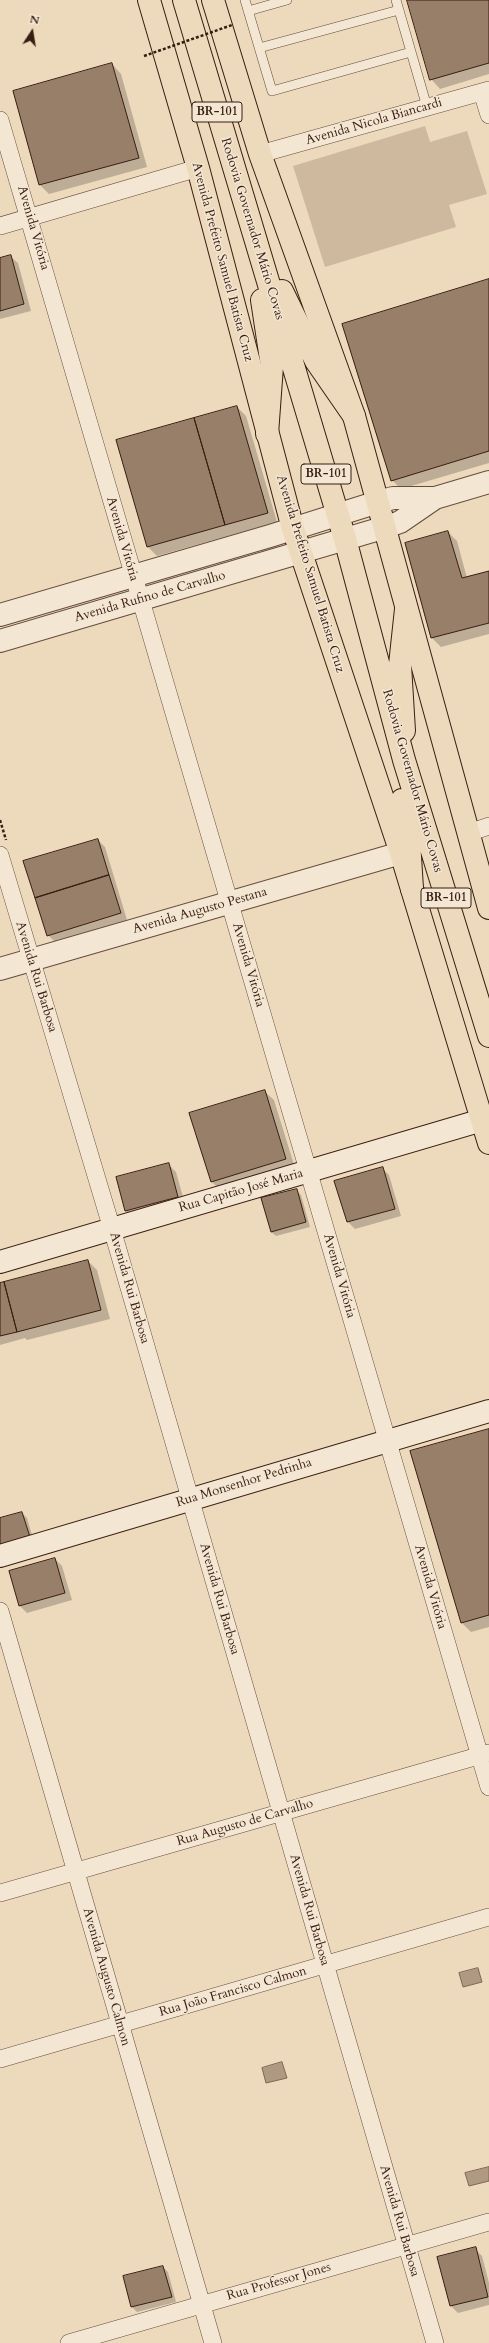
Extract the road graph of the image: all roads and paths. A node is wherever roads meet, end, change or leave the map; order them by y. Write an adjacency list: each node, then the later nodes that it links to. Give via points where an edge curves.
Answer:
1 (149, 0): 18 (main road, Avenida Prefeito Samuel Batista Cruz)
2 (184, 0): 20 (main road, Rodovia Governador Mário Covas / BR-101)
3 (213, 0): 17 (main road)
4 (245, 0): 8 (lane)
5 (287, 0): 8 (lane)
6 (396, 0): 7 (lane)
7 (399, 10): 10 (lane); 11 (lane)
8 (248, 11): 10 (lane)
9 (232, 25): 12 (path, bridge)
10 (259, 48): 11 (lane, via 272,91)
11 (411, 52): 14 (lane)
12 (144, 56)
13 (485, 91): 14 (street, Avenida Nicola Biancardi); 15 (street)
14 (427, 107): 17 (street, Avenida Nicola Biancardi)
15 (489, 115)
16 (0, 120): 19 (street, Avenida Vitória)
17 (260, 154): 22 (main road)
18 (198, 168): 19 (street); 23 (main road, Avenida Prefeito Samuel Batista Cruz)
19 (30, 217): 21 (street); 32 (street, Avenida Vitória)
20 (250, 224): 22 (main road, via 316,361); 23 (main road, via 272,366); 27 (main road, Rodovia Governador Mário Covas / BR-101)
21 (0, 226)
22 (354, 416): 26 (main road)
23 (267, 434): 29 (main road, Avenida Prefeito Samuel Batista Cruz)
24 (489, 482): 25 (street)
25 (435, 498): 26 (street, via 393,498); 28 (street, Avenida Rufino de Carvalho, via 400,522)
26 (378, 502): 27 (street, Avenida Rufino de Carvalho); 28 (main road)
27 (338, 514): 29 (street, Avenida Rufino de Carvalho); 30 (main road, BR-101)
28 (386, 527): 30 (street, Avenida Rufino de Carvalho); 34 (main road)
29 (293, 530): 31 (main road, Avenida Prefeito Samuel Batista Cruz); 32 (street, Avenida Rufino de Carvalho)
30 (345, 538): 31 (street, Avenida Rufino de Carvalho); 37 (main road, Rodovia Governador Mário Covas / BR-101)
31 (301, 554): 33 (street, Avenida Rufino de Carvalho); 43 (main road, Avenida Prefeito Samuel Batista Cruz)
32 (133, 576): 33 (street, Avenida Vitória); 35 (street, Avenida Rufino de Carvalho)
33 (140, 600): 36 (street, Avenida Rufino de Carvalho); 45 (street, Avenida Vitória)
34 (406, 609): 38 (main road, via 400,665 404,710); 41 (main road)
35 (0, 615)
36 (0, 641)
37 (388, 704): 38 (main road, Rodovia Governador Mário Covas / BR-101); 44 (main road, via 392,764 408,824)
38 (404, 760): 49 (main road, Rodovia Governador Mário Covas / BR-101)
39 (0, 820): 42 (path)
40 (489, 826): 41 (street)
41 (468, 832): 46 (main road)
42 (3, 849): 47 (street, Avenida Rui Barbosa)
43 (401, 853): 44 (main road, Avenida Prefeito Samuel Batista Cruz); 45 (street, Avenida Augusto Pestana)
44 (412, 890): 50 (main road, Avenida Prefeito Samuel Batista Cruz)
45 (229, 902): 47 (street, Avenida Augusto Pestana); 52 (street, Avenida Vitória)
46 (489, 908)
47 (31, 960): 48 (street, Avenida Augusto Pestana); 53 (street, Avenida Rui Barbosa)
48 (0, 969)
49 (489, 1036)
50 (486, 1119): 51 (main road, Avenida Prefeito Samuel Batista Cruz); 52 (street, Rua Capitão José Maria)
51 (489, 1143)
52 (309, 1172): 53 (street, Rua Capitão José Maria); 56 (street, Avenida Vitória)
53 (112, 1229): 54 (street, Rua Capitão José Maria); 57 (street, Avenida Rui Barbosa)
54 (0, 1262)
55 (489, 1411): 56 (street, Rua Monsenhor Pedrinha)
56 (387, 1441): 57 (street, Rua Monsenhor Pedrinha); 60 (street, Avenida Vitória)
57 (190, 1499): 58 (street, Rua Monsenhor Pedrinha); 62 (street, Avenida Rui Barbosa)
58 (0, 1556)
59 (0, 1611): 63 (street, Avenida Augusto Calmon)
60 (484, 1754): 61 (street, Avenida Vitória); 62 (street, Rua Augusto de Carvalho)
61 (489, 1787)
62 (281, 1812): 63 (street, Rua Augusto de Carvalho); 66 (street, Avenida Rui Barbosa)
63 (76, 1871): 64 (street, Rua Augusto de Carvalho); 67 (street, Avenida Augusto Calmon)
64 (0, 1893)
65 (489, 1918): 66 (street, Rua João Francisco Calmon)
66 (325, 1965): 67 (street, Rua João Francisco Calmon); 70 (street, Avenida Rui Barbosa)
67 (120, 2024): 68 (street, Rua João Francisco Calmon); 71 (street, Avenida Augusto Calmon)
68 (0, 2059)
69 (489, 2222): 70 (street, Rua Professor Jones)
70 (406, 2246): 71 (street, Rua Professor Jones); 74 (street, Avenida Rui Barbosa)
71 (202, 2305): 72 (street, Rua Professor Jones); 73 (street, Avenida Augusto Calmon)
72 (69, 2343)
73 (213, 2343)
74 (435, 2343)

